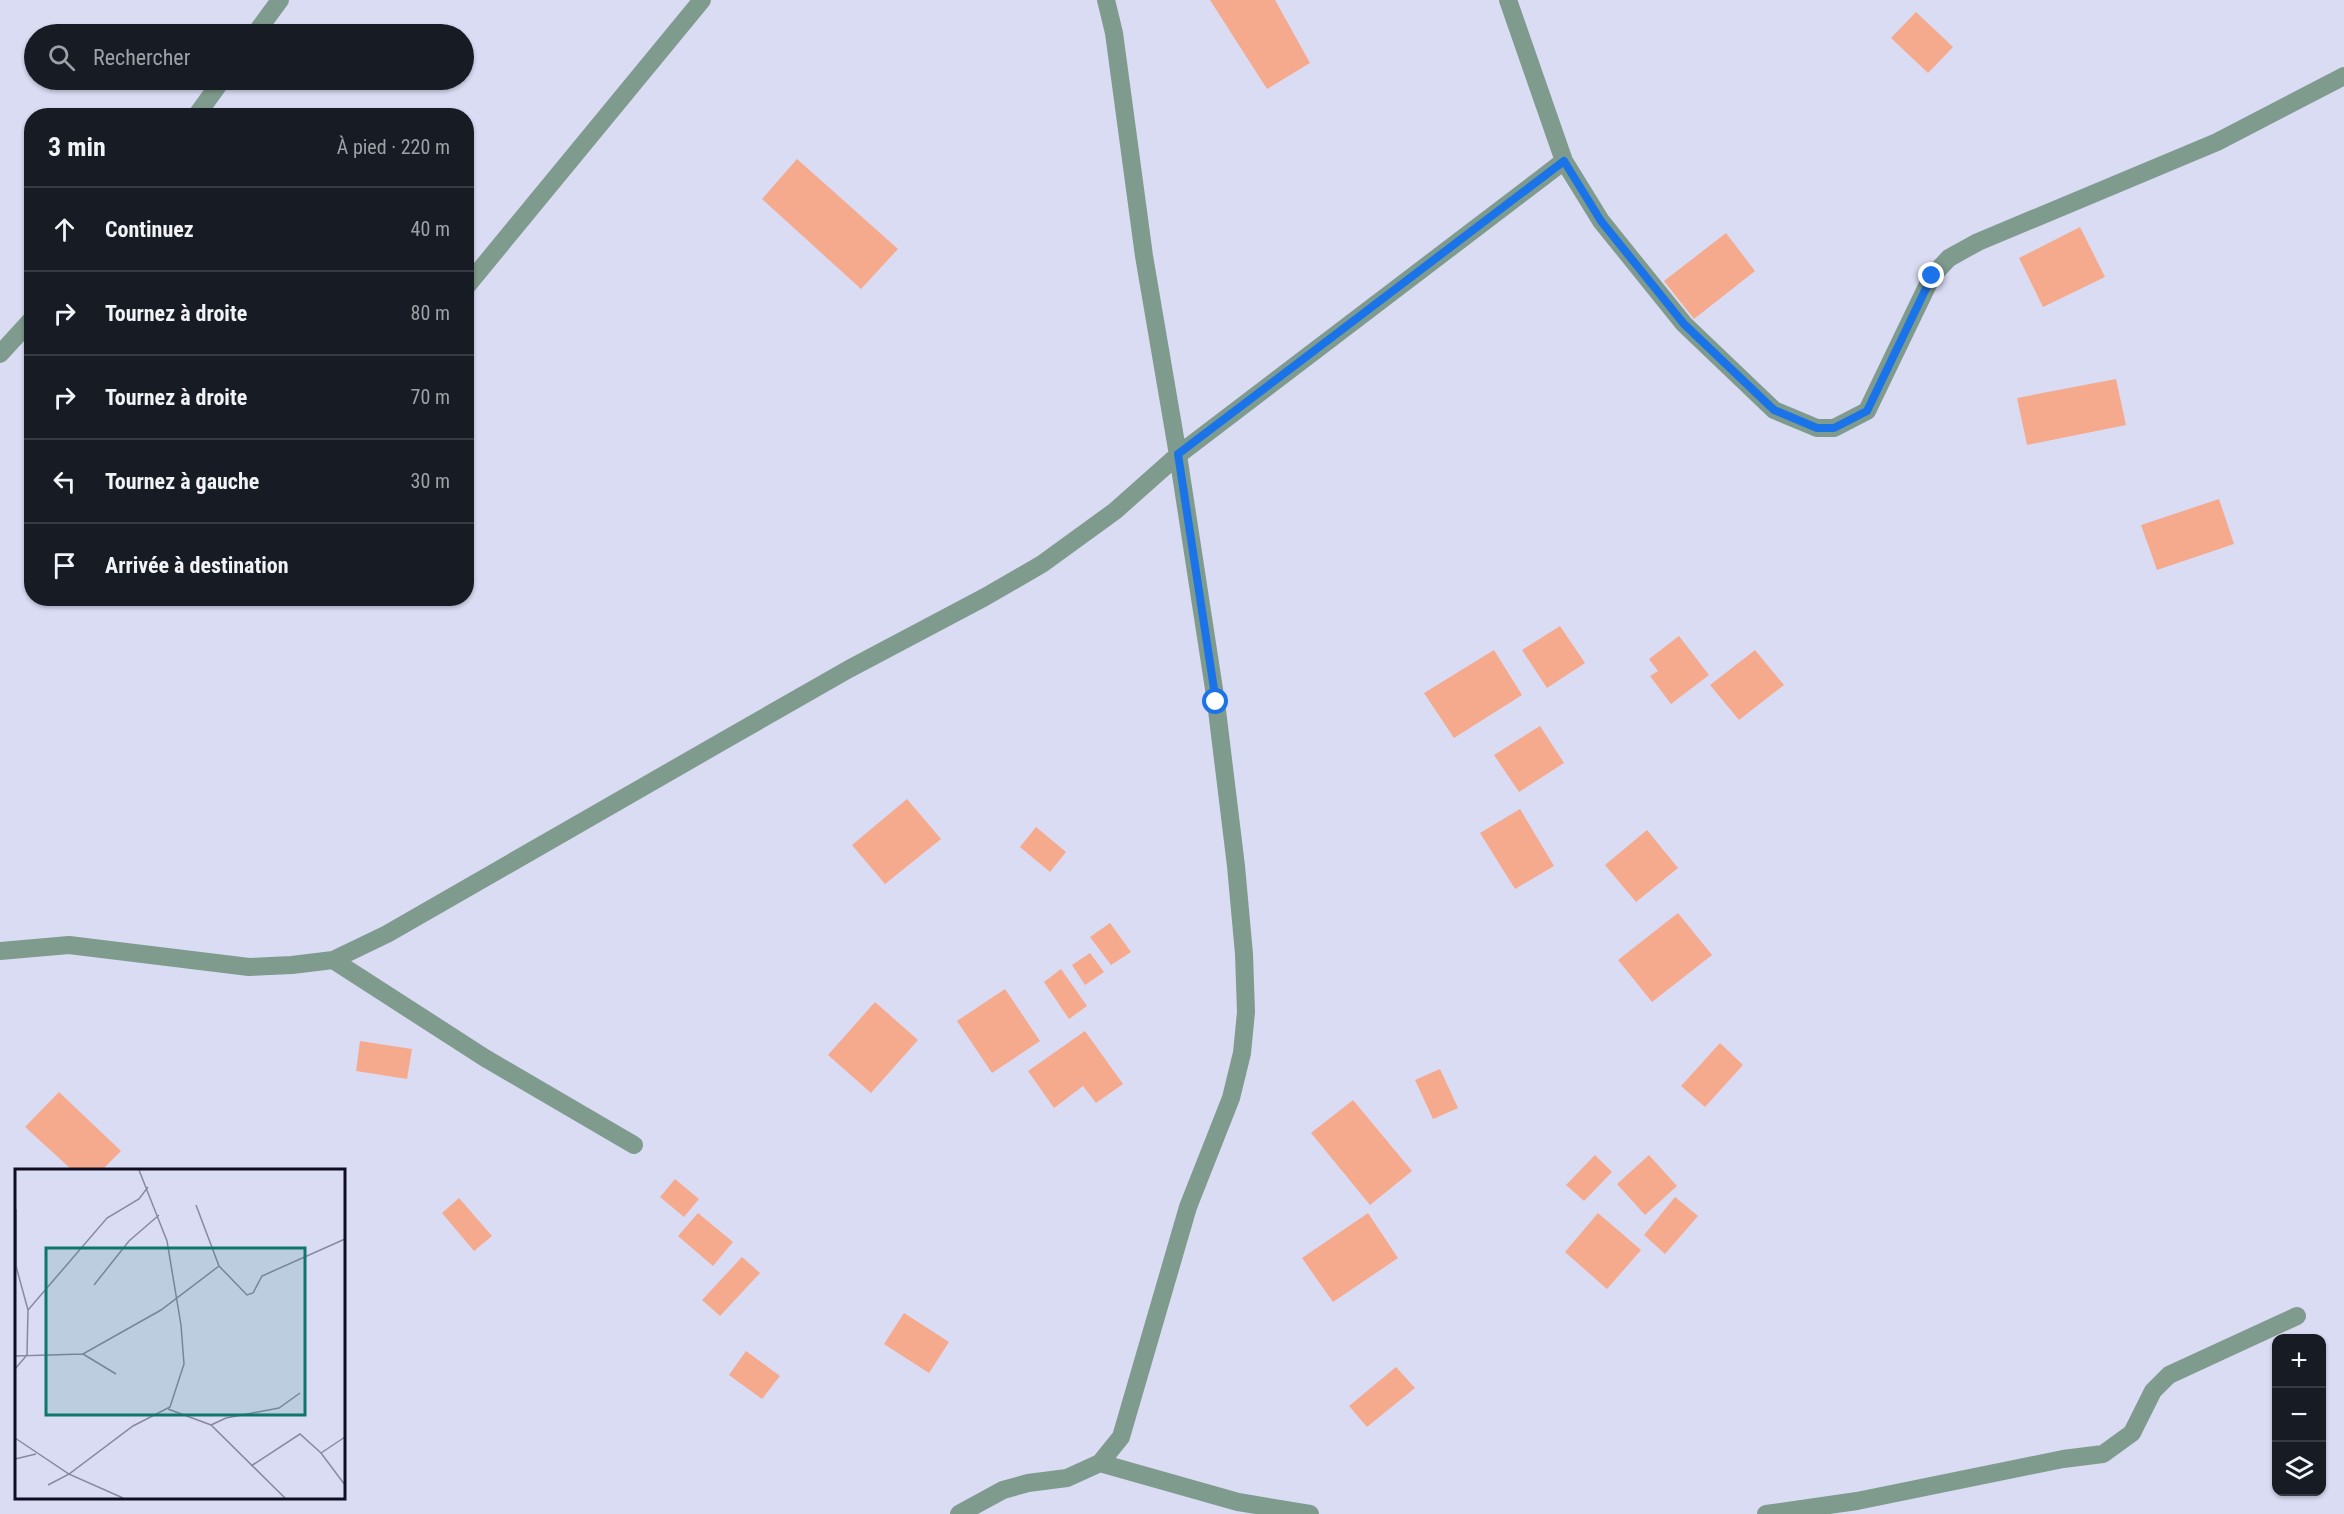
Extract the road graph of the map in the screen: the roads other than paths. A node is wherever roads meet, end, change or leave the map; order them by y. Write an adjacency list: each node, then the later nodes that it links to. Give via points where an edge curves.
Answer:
1 (280, 0): 5 (street)
2 (702, 0): 10 (street)
3 (1106, 0): 13 (street)
4 (1508, 0): 9 (street)
5 (262, 24)
6 (2344, 76): 9 (street, via 2217,142 1978,242 1949,258 1932,276 1867,411 1834,428 1817,428 1774,410 1684,324 1601,221)
7 (215, 90): 8 (street)
8 (202, 108)
9 (1564, 161): 13 (street)
10 (474, 277)
11 (24, 328): 12 (street)
12 (0, 354)
13 (1178, 454): 15 (street, via 1115,511 1032,569 387,934); 18 (street, via 1216,702 1240,910 1246,1012 1242,1053 1231,1098 1188,1207 1121,1437)
14 (0, 951): 15 (street, via 69,945 249,967)
15 (333, 960): 16 (street, via 485,1058)
16 (634, 1145)
17 (2296, 1316): 21 (street, via 2169,1375 2153,1391 2132,1433 2103,1454 1857,1501)
18 (1100, 1462): 19 (street, via 1067,1478 1003,1490); 20 (street, via 1238,1502)
19 (959, 1514)
20 (1310, 1514)
21 (1766, 1514)

